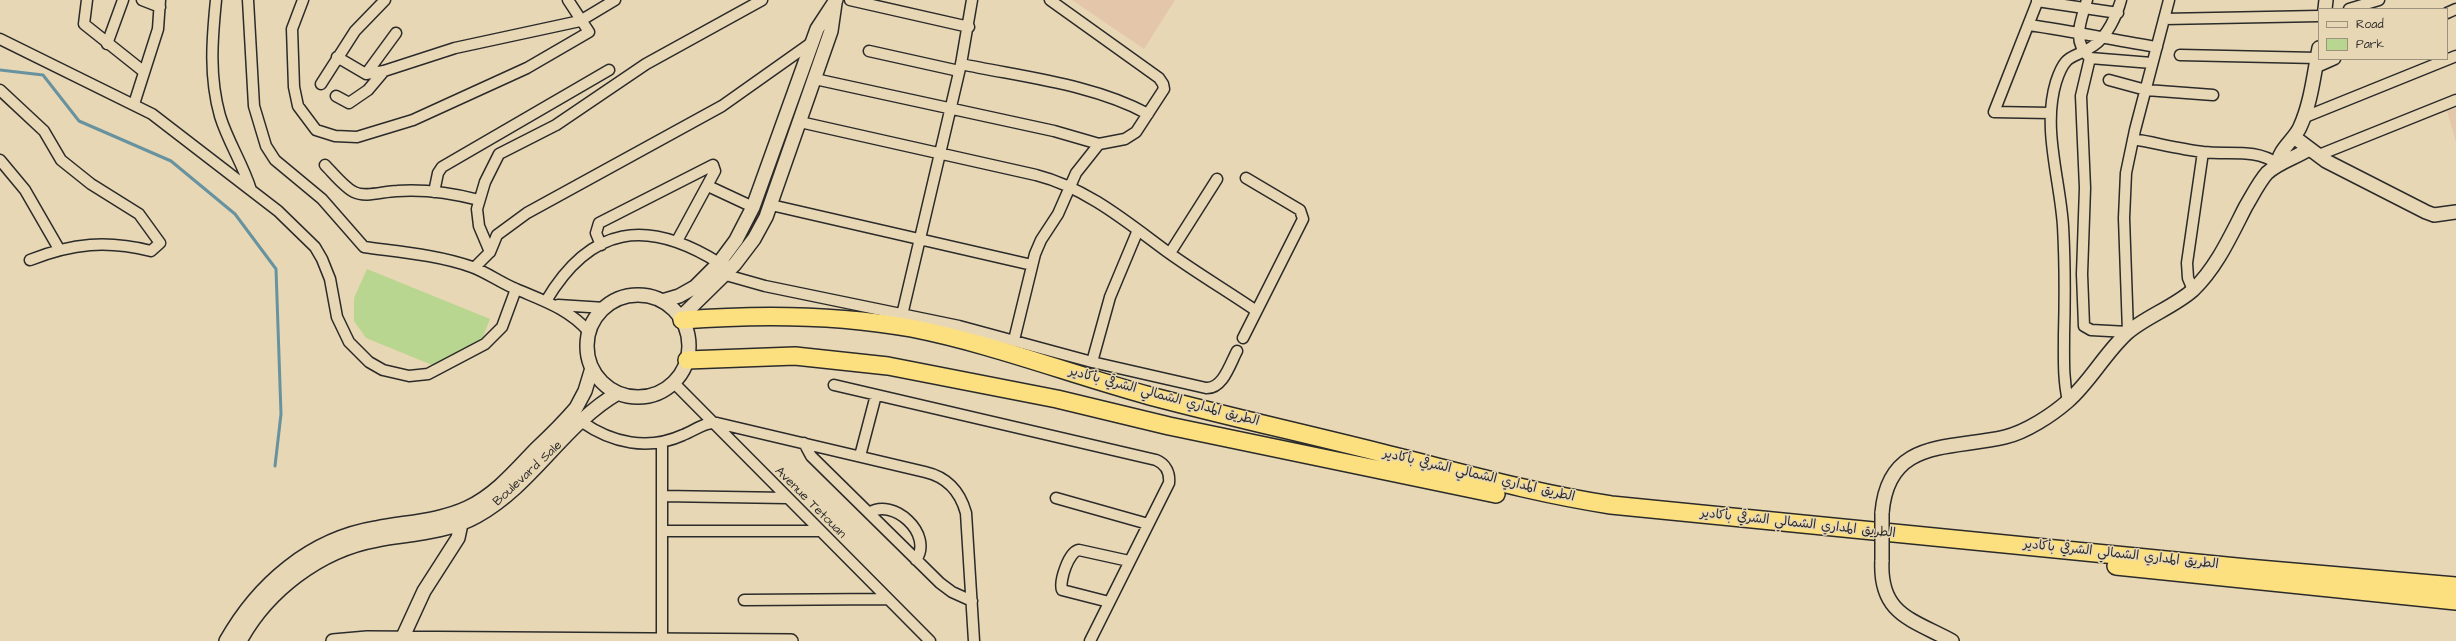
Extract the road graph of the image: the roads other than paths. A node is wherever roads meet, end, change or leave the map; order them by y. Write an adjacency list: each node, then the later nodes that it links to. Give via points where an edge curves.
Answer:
1 (87, 0): 35 (street, via 84,24)
2 (123, 0): 35 (street)
3 (142, 0): 19 (street)
4 (216, 0): 76 (street, via 211,55 212,83 220,117)
5 (248, 0): 92 (street, via 254,106 266,146 275,160 322,199 364,247 421,255)
6 (303, 0): 25 (street, via 292,29 294,87 298,106 316,130 335,136 356,137 414,120 527,68 589,32)
7 (386, 0): 40 (street, via 355,31)
8 (568, 0): 25 (street)
9 (615, 0): 25 (street)
10 (762, 0): 78 (street, via 646,64 556,125 500,154 485,182)
11 (850, 0): 27 (street)
12 (972, 0): 27 (street)
13 (1050, 0): 60 (street, via 1161,81 1163,92)
14 (2121, 0): 22 (street)
15 (2169, 0): 24 (street)
16 (2379, 0): 21 (street)
17 (2038, 1): 20 (street); 26 (street)
18 (836, 2): 28 (street); 29 (street)
19 (160, 3): 46 (street, via 158,29)
20 (2086, 4): 22 (street); 30 (street)
21 (2352, 8)
22 (2118, 13): 32 (street)
23 (2318, 16): 24 (street)
24 (2164, 19): 36 (street)
25 (580, 21): 47 (street, via 456,48)
26 (2028, 25): 30 (street); 59 (street, via 1994,112)
27 (969, 27): 44 (street)
28 (817, 29): 29 (street, via 823,26); 34 (street)
29 (831, 31): 49 (street)
30 (2078, 32): 32 (street); 38 (street)
31 (396, 33): 48 (street)
32 (2101, 38): 36 (street); 38 (street)
33 (0, 39): 57 (street)
34 (811, 43): 80 (street); 87 (street, via 722,106 527,212 497,235)
35 (107, 44): 46 (street)
36 (2157, 47): 43 (street)
37 (869, 51): 44 (street)
38 (2086, 55): 43 (street); 59 (street, via 2070,56 2060,72); 103 (street, via 2081,88 2085,162 2082,274 2084,326 2091,330)
39 (2180, 55): 41 (street)
40 (337, 57): 48 (street); 51 (street)
41 (2318, 58): 61 (street)
42 (2446, 60): 61 (street)
43 (2152, 63): 53 (street)
44 (960, 68): 58 (street); 60 (street, via 1095,92)
45 (609, 70): 77 (street, via 442,167)
46 (143, 71): 57 (street)
47 (384, 71): 48 (street); 55 (street, via 368,90 349,103)
48 (366, 74)
49 (815, 79): 58 (street); 62 (street)
50 (2109, 80): 53 (street)
51 (321, 84)
52 (0, 90): 86 (street, via 44,132 61,160 91,184 139,214 160,243 151,250 122,244)
53 (2146, 90): 54 (street); 64 (street)
54 (2213, 95)
55 (336, 96)
56 (2456, 100): 67 (street)
57 (134, 104): 76 (street, via 152,114)
58 (950, 108): 65 (street); 68 (street)
59 (2050, 113): 115 (street, via 2063,225 2063,369)
60 (1148, 114): 65 (street, via 1132,135)
61 (2305, 117): 63 (street)
62 (800, 122): 68 (street); 79 (street)
63 (2294, 137): 67 (street); 70 (street, via 2281,154)
64 (2133, 139): 66 (street); 103 (street, via 2124,197)
65 (1099, 144): 75 (street)
66 (2203, 152): 70 (street, via 2256,153 2267,156); 95 (street, via 2188,263 2188,278)
67 (2314, 152): 70 (street); 81 (street, via 2347,172 2426,212 2434,215)
68 (939, 154): 75 (street, via 1036,175); 83 (street)
69 (0, 160): 86 (street, via 25,190)
70 (2278, 164): 95 (street, via 2266,174 2222,252)
71 (325, 165): 77 (street, via 353,192 363,195 397,191)
72 (1246, 178): 99 (street, via 1300,210 1303,219)
73 (1217, 179): 88 (street)
74 (708, 186): 80 (street); 84 (street); 85 (street, via 715,171 713,165 599,222 596,233)
75 (1069, 187): 82 (street); 91 (street, via 1058,214 1039,244)
76 (251, 190): 94 (street, via 278,211 315,247 328,270 337,316 344,334 362,356 383,370 409,376 428,374 485,344 502,327)
77 (434, 192): 78 (street, via 453,193)
78 (479, 200): 87 (street, via 479,226)
79 (771, 205): 83 (street); 93 (street, via 754,239)
80 (753, 207): 90 (street, via 736,240)
81 (2456, 212)
82 (1138, 230): 88 (street); 108 (street, via 1110,297)
83 (919, 239): 91 (street); 100 (street)
84 (677, 241): 85 (street, via 654,234 642,234); 90 (street)
85 (601, 245): 97 (street, via 585,254 568,269)
86 (59, 249): 89 (street)
87 (490, 252): 92 (street)
88 (1170, 254): 99 (street)
89 (30, 260)
90 (719, 264): 96 (street, via 688,292)
91 (1032, 265): 105 (street)
92 (474, 268): 94 (street)
93 (726, 274): 100 (street, via 765,286); 101 (street)
94 (516, 289): 97 (street)
95 (2192, 290): 103 (street)
96 (662, 301): 98 (street, via 639,295 627,297); 101 (street)
97 (550, 303): 98 (street); 102 (street, via 574,317)
98 (605, 308): 102 (street)
99 (1256, 310): 104 (street)
100 (902, 315): 105 (street)
101 (681, 319): 107 (street, via 689,340); 132 (highway, الطريق المداري الشمالي الشرقي بأكادير, via 796,316 858,320 911,328 1256,423 1520,488 1611,505)
102 (589, 332): 109 (street, via 587,351)
103 (2128, 332): 115 (street)
104 (1242, 338)
105 (1014, 340): 108 (street)
106 (1237, 351): 108 (street, via 1220,383 1210,388)
107 (687, 360): 110 (street); 136 (highway, الطريق المداري الشمالي الشرقي بأكادير, via 795,356 888,366 1034,394 1169,426 1528,501 1629,519)
108 (1092, 362)
109 (592, 368): 112 (street, via 602,383); 114 (street)
110 (673, 382): 112 (street, via 647,396 637,397); 118 (street, Avenue Tetouan)
111 (834, 385): 113 (street)
112 (618, 393): 116 (street, Boulevard Sale)
113 (876, 395): 121 (street); 127 (street, via 1160,462 1168,471 1168,483)
114 (581, 400): 116 (street, via 590,405); 140 (street, via 490,495 445,516 359,532 316,549 291,565 259,593)
115 (2068, 401): 148 (street, bridge, via 2031,427 2014,435 1949,446 1911,458 1900,466 1890,479 1883,496 1882,513 1882,583 1886,596 1903,615)
116 (593, 411): 117 (street, Boulevard Sale)
117 (582, 422): 119 (street, via 620,441 641,444); 126 (street, Boulevard Sale, via 500,501)
118 (712, 422): 119 (street); 120 (street); 123 (street, Avenue Tetouan)
119 (662, 442): 122 (street)
120 (804, 443): 121 (street); 125 (street, via 811,456)
121 (860, 456): 135 (street, via 932,473 954,488 962,500 966,513)
122 (662, 496): 123 (street); 128 (street)
123 (786, 498): 129 (street, Avenue Tetouan)
124 (1056, 498): 127 (street)
125 (869, 513): 130 (street); 130 (street, via 878,509 902,515 920,536 921,550)
126 (461, 524): 138 (street, via 458,538 424,591); 141 (street, Boulevard Sale, via 361,544 322,560 275,594 258,613)
127 (1148, 524): 131 (street)
128 (662, 531): 129 (street); 139 (street)
129 (820, 531): 133 (street, Avenue Tetouan)
130 (916, 560): 135 (street, via 946,588)
131 (1130, 561): 137 (street); 137 (street, via 1079,550 1070,555 1061,585 1062,590)
132 (2456, 586)
133 (887, 599): 134 (street); 145 (street, Avenue Tetouan)
134 (744, 600)
135 (972, 601): 146 (street)
136 (2456, 601)
137 (1109, 602): 147 (street)
138 (402, 640): 142 (street); 143 (street)
139 (662, 640): 143 (street); 144 (street)
140 (226, 641)
141 (240, 641)
142 (333, 641)
143 (626, 641)
144 (791, 641)
145 (930, 641)
146 (974, 641)
147 (1090, 641)
148 (1952, 641)

